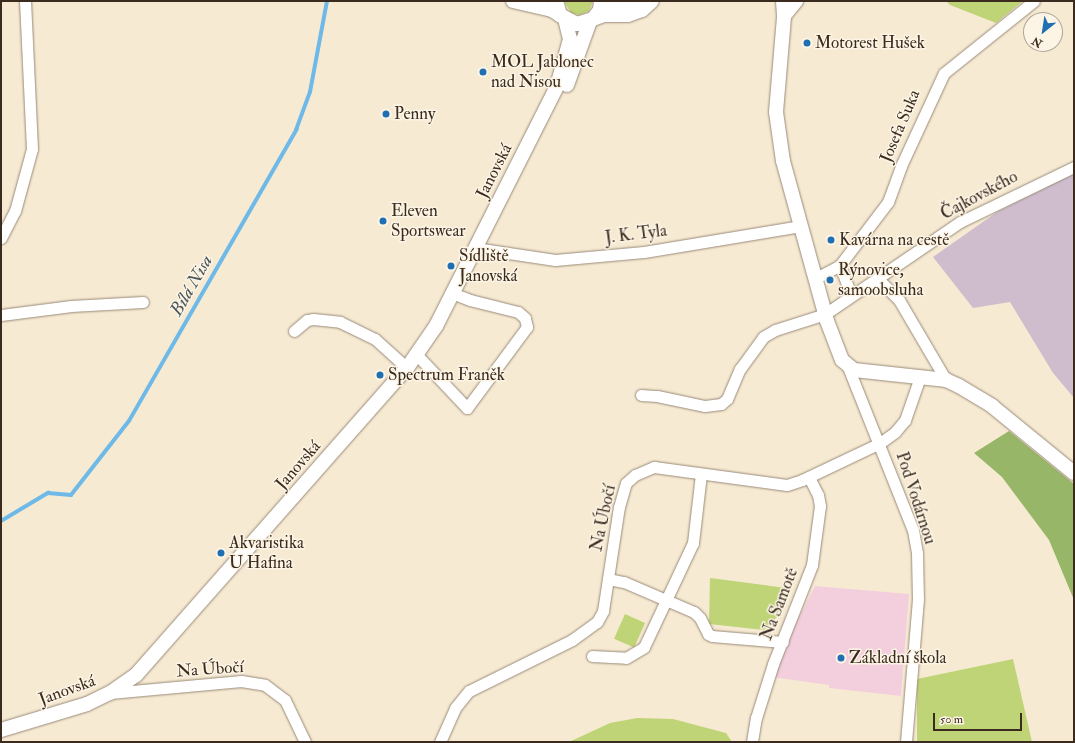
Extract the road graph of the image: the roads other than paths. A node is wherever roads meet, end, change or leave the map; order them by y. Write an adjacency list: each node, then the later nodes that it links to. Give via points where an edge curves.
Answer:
1 (25, 1): 17 (street, via 32,149 15,211)
2 (513, 1): 11 (street, via 552,10)
3 (556, 1): 11 (street, Janovská)
4 (601, 1): 13 (street, Janovská, via 600,10)
5 (606, 1): 6 (street, via 622,5)
6 (642, 1)
7 (652, 1): 13 (street, via 642,10 628,15 604,15)
8 (783, 1): 12 (street)
9 (797, 1): 12 (street)
10 (1034, 1): 19 (street, Josefa Suka, via 944,73 901,166 888,202)
11 (563, 17): 13 (street, via 577,24); 14 (street, Janovská, via 570,39 563,68)
12 (784, 17): 16 (street, via 776,112 783,161)
13 (591, 20): 14 (street, Janovská, via 585,29 569,80)
14 (534, 133): 18 (street, Janovská)
15 (1074, 167): 21 (street, Čajkovského, via 960,222)
16 (801, 226): 18 (street, J. K. Tyla, via 644,252 555,260); 20 (street)
17 (1, 238)
18 (475, 248): 22 (street, Janovská)
19 (840, 265): 20 (street, Josefa Suka); 23 (street)
20 (816, 278): 25 (street)
21 (878, 279): 23 (street, Čajkovského); 32 (street, via 899,300)
22 (452, 293): 28 (street, Janovská); 28 (street, via 518,312 525,318 527,327 467,408)
23 (851, 295): 25 (street, Čajkovského)
24 (143, 302): 26 (street, via 70,306)
25 (825, 314): 29 (street, via 839,354); 33 (street, Čajkovského, via 775,330 763,337 740,369 734,389 721,404 705,406)
26 (1, 315)
27 (294, 331): 30 (street, via 307,320 340,322 375,339)
28 (417, 355): 30 (street, Janovská)
29 (848, 367): 31 (street, via 864,372); 34 (street, Pod Vodárnou)
30 (407, 368): 42 (street, Janovská, via 136,675)
31 (920, 377): 32 (street); 34 (street, Na Úbočí, via 905,420)
32 (946, 380): 35 (street, via 976,394)
33 (641, 395)
34 (880, 443): 37 (street, Na Úbočí); 47 (street, Pod Vodárnou, via 913,530 919,570)
35 (1074, 473)
36 (701, 474): 37 (street, Na Úbočí, via 787,485); 38 (street, Na Úbočí, via 654,467 644,470 626,484 619,507); 39 (street, via 693,543)
37 (809, 477): 40 (street, Na Samotě, via 818,495 820,506 812,565)
38 (608, 578): 39 (street); 45 (street, Na Úbočí, via 603,611 597,622 572,640 469,691 455,708)
39 (666, 600): 40 (street, via 697,614 708,634 712,636); 41 (street, via 644,647 637,653 626,658)
40 (783, 642): 46 (street, Na Samotě, via 756,718)
41 (592, 656)
42 (110, 693): 43 (street, Janovská, via 87,704); 44 (street, Na Úbočí, via 241,681 265,685 285,700)
43 (1, 730)
44 (305, 742)
45 (440, 742)
46 (752, 742)
47 (906, 742)

